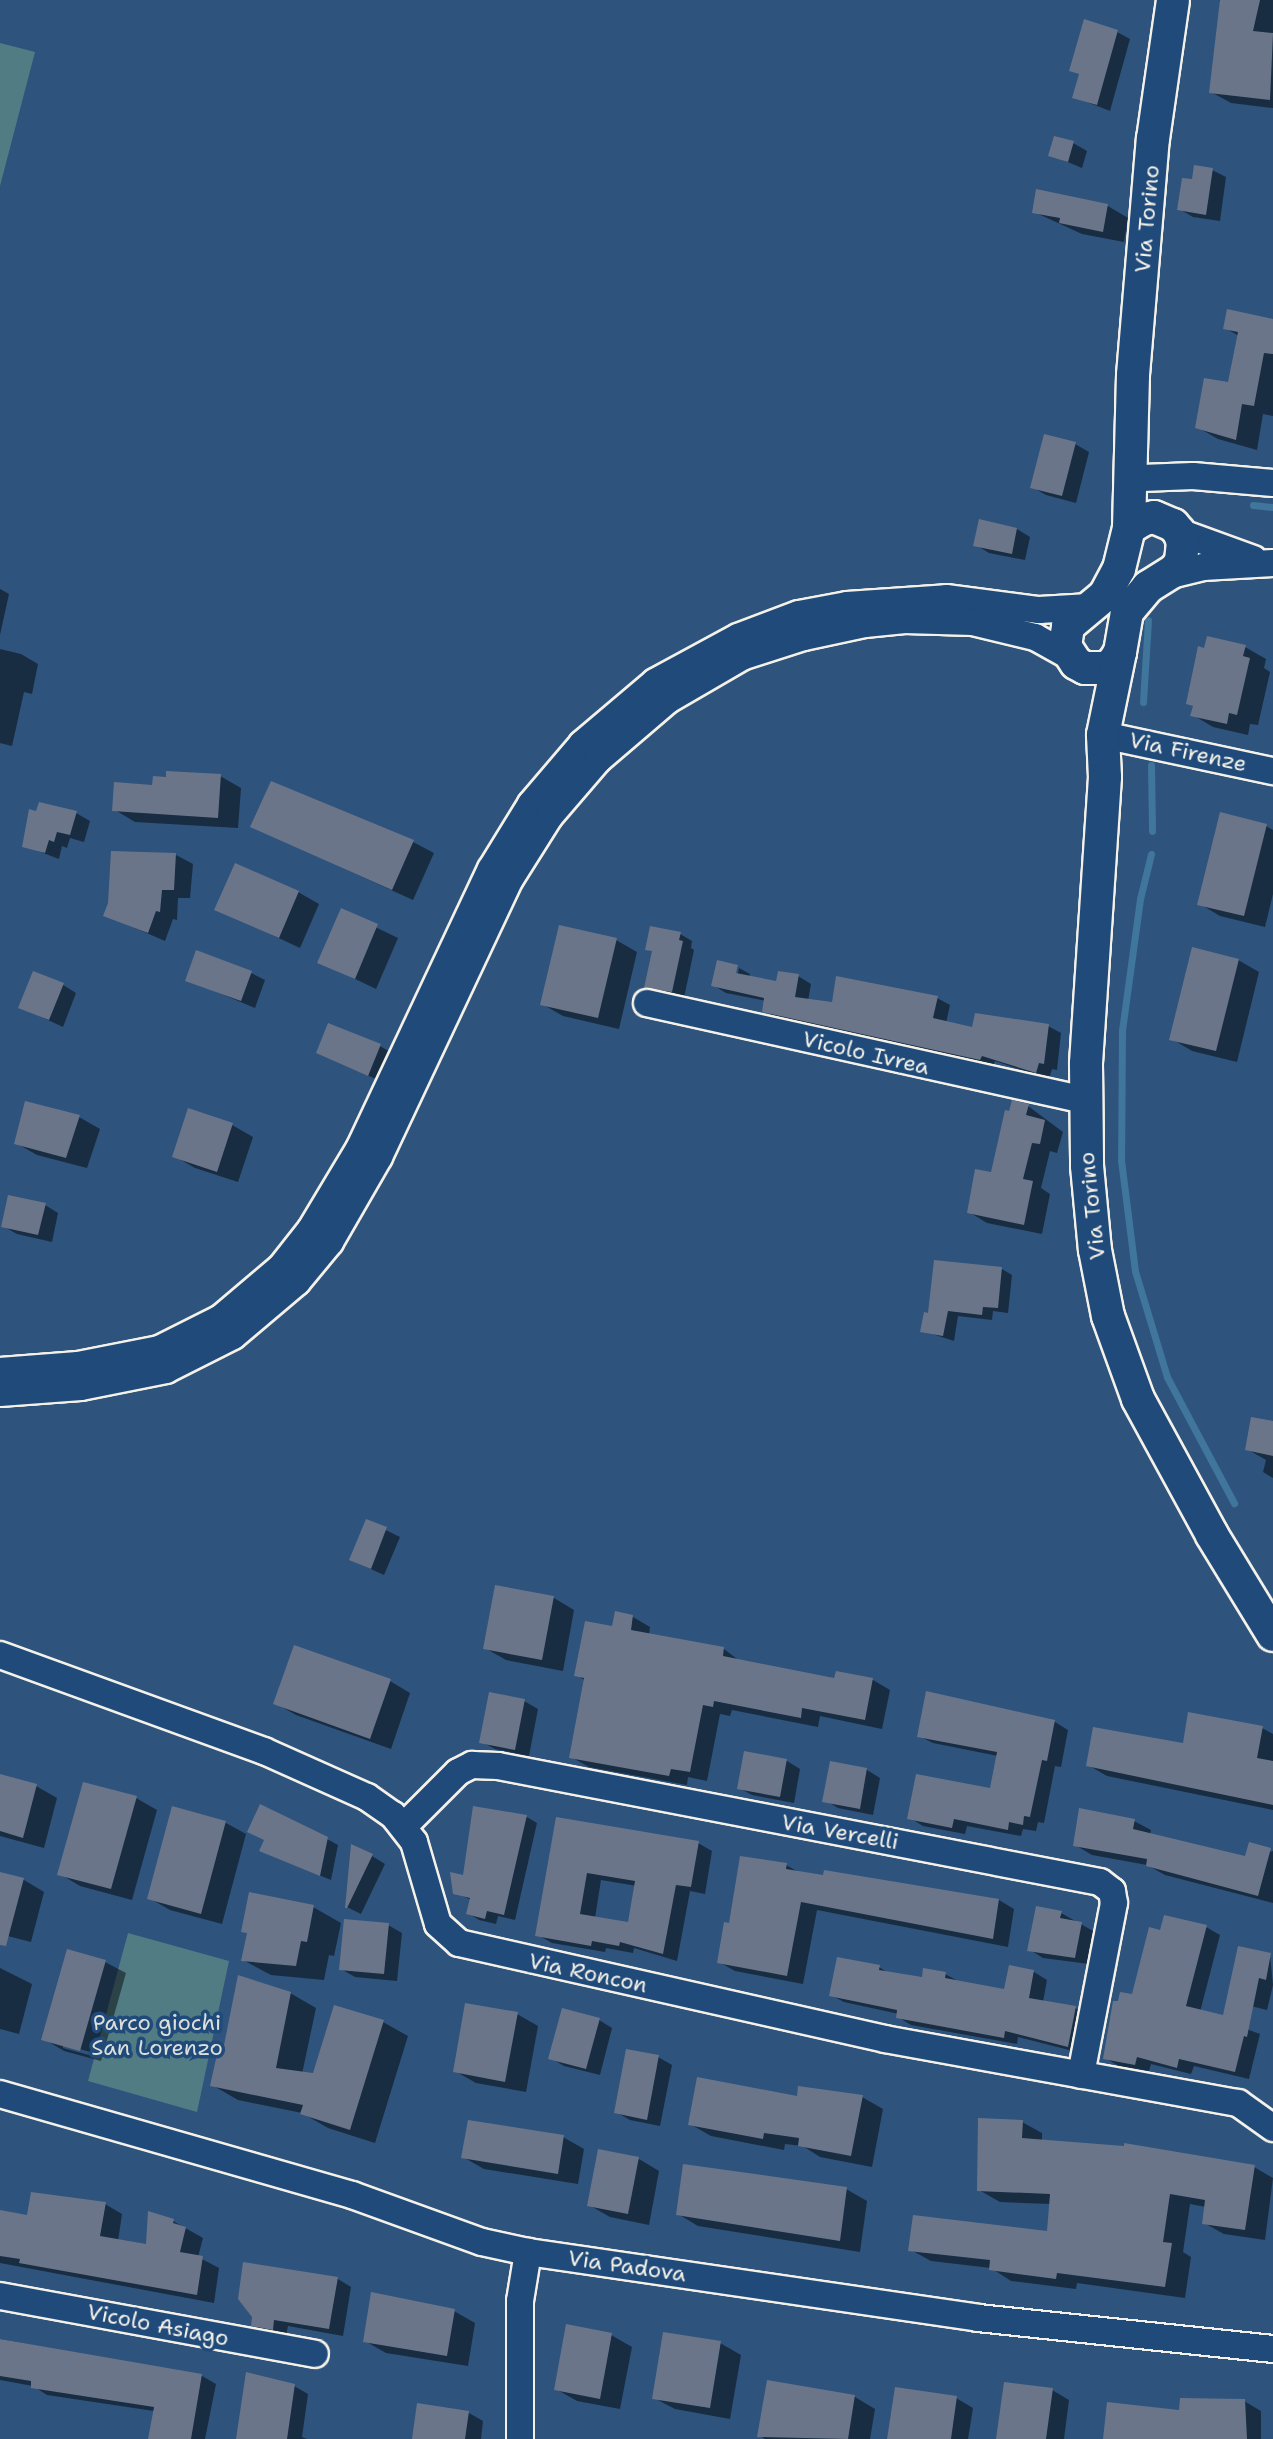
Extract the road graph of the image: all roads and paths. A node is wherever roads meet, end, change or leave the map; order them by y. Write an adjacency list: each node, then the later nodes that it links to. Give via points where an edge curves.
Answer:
1 (1173, 0): 2 (street, Via Torino, via 1153,139)
2 (1129, 440): 3 (street, Via Torino); 6 (street, Via Torino)
3 (1142, 478): 4 (street); 5 (street, Via Torino)
4 (1273, 483)
5 (1172, 526): 6 (street, via 1144,519); 7 (street); 8 (street, via 1183,542 1181,562)
6 (1129, 528): 9 (street, Via Torino, via 1111,586)
7 (1266, 562): 8 (street)
8 (1167, 576): 10 (street, Via Torino, via 1148,587 1127,612)
9 (1090, 607): 11 (street, Via Torino, via 1068,626 1065,646); 16 (street, via 1039,610 946,598 847,605 799,614 738,637 655,682 582,744 531,804 491,869 360,1147 311,1229 281,1267 221,1318 159,1349 78,1365)
10 (1120, 652): 11 (street, via 1106,668 1085,668); 12 (street, Via Torino)
11 (1072, 660): 12 (street, Via Torino); 17 (street, via 1035,637 973,622 905,620 804,637 744,656 668,700 598,760 549,817 510,879 379,1157 330,1242 297,1282 233,1336 166,1370 81,1387)
12 (1103, 735): 13 (street, Via Firenze); 15 (street, Via Torino, via 1105,777)
13 (1273, 771)
14 (647, 1003): 15 (street, Vicolo Ivrea)
15 (1085, 1100): 18 (street, Via Torino, via 1095,1250 1113,1330 1138,1399)
16 (0, 1371)
17 (0, 1393)
18 (1273, 1635)
19 (0, 1655): 20 (street, Via Roncon, via 316,1772 367,1797)
20 (404, 1826): 21 (street, Via Roncon, via 421,1861 429,1905 438,1924 459,1943 885,2039); 21 (street, Via Vercelli, via 458,1772 472,1765 498,1766 1100,1882 1112,1891 1114,1903)
21 (1081, 2075): 23 (street, Via Roncon, via 1238,2103)
22 (0, 2094): 24 (street, Via Padova, via 352,2195 482,2242)
23 (1273, 2128)
24 (528, 2252): 26 (street, Via Padova, via 978,2318); 28 (street, via 520,2301)
25 (0, 2296): 27 (street, Vicolo Asiago)
26 (1273, 2349)
27 (315, 2354)
28 (520, 2439)

